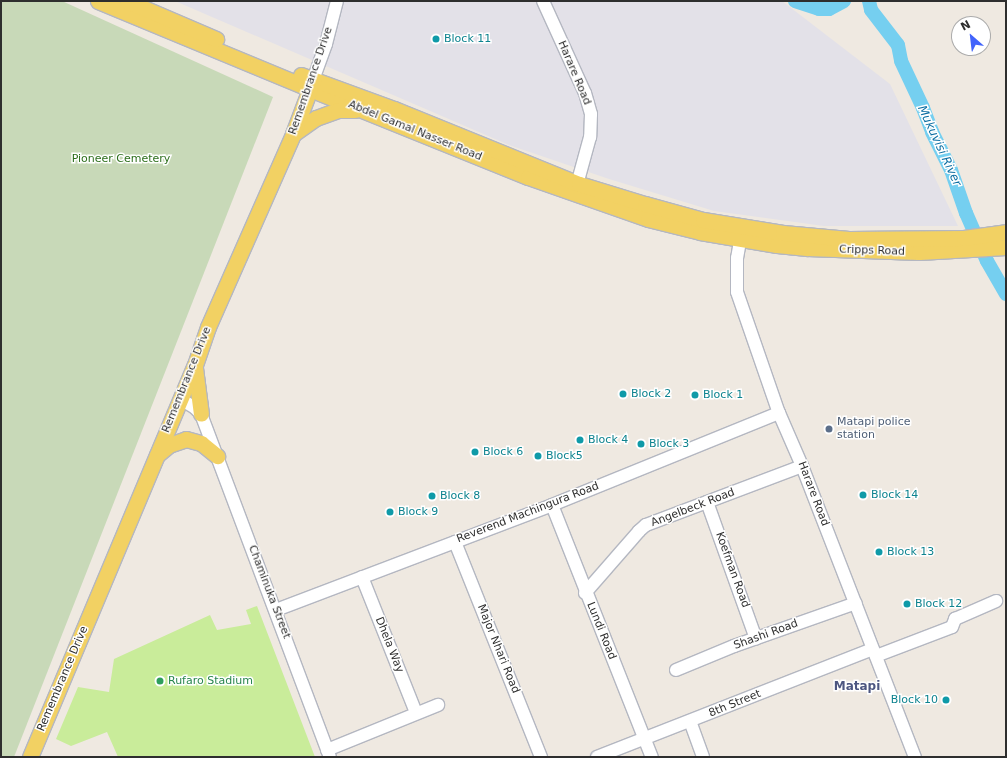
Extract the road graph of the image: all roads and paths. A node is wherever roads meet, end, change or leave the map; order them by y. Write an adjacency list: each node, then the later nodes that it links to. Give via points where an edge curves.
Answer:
1 (98, 1): 7 (main road, Abdel Gamal Nasser Road)
2 (127, 1): 6 (main road, Abdel Gamal Nasser Road)
3 (147, 1): 6 (main road)
4 (337, 1): 7 (street, Remembrance Drive, via 326,44)
5 (543, 1): 10 (street, Harare Road, via 585,93 591,114 590,137)
6 (163, 16): 7 (main road, Abdel Gamal Nasser Road)
7 (311, 84): 8 (main road, Abdel Gamal Nasser Road); 9 (main road, Remembrance Drive); 10 (main road, Abdel Gamal Nasser Road, via 394,109)
8 (362, 110): 9 (main road, via 338,110 316,118); 10 (main road, Abdel Gamal Nasser Road)
9 (293, 134): 15 (main road, Remembrance Drive, via 208,327)
10 (576, 189): 12 (main road, Abdel Gamal Nasser Road, via 668,224 700,232)
11 (1006, 232): 13 (main road, Cripps Road)
12 (741, 233): 13 (main road, Cripps Road, via 777,245 841,250 919,252); 17 (street, Harare Road, via 736,277 737,292)
13 (986, 243): 14 (main road, Cripps Road)
14 (1006, 247)
15 (194, 365): 16 (main road, Remembrance Drive); 18 (main road)
16 (178, 403): 18 (street, via 194,407); 20 (main road, Remembrance Drive)
17 (779, 412): 21 (street, Harare Road); 23 (street, Reverend Machingura Road)
18 (203, 421): 19 (street, Chaminuka Street)
19 (217, 456): 20 (main road, via 201,443 186,439 169,445); 29 (street, Chaminuka Street)
20 (155, 457): 38 (main road, Remembrance Drive)
21 (802, 466): 22 (street, Angelbeck Road); 28 (street, Harare Road)
22 (707, 502): 26 (street, Angelbeck Road, via 646,525); 30 (street, Koefman Road)
23 (552, 505): 24 (street, Reverend Machingura Road); 26 (street, Lundi Road)
24 (455, 542): 25 (street, Reverend Machingura Road); 39 (street, Major Nhari Road)
25 (362, 577): 29 (street, Reverend Machingura Road); 34 (street, Dhela Way)
26 (585, 593): 36 (street, Lundi Road)
27 (996, 601): 31 (street, 8th Street, via 955,619 952,627)
28 (856, 603): 30 (street, Shashi Road); 31 (street, Harare Road)
29 (276, 610): 37 (street, Chaminuka Street)
30 (756, 639): 32 (street, Shashi Road)
31 (874, 653): 35 (street, 8th Street); 43 (street, Harare Road)
32 (676, 670)
33 (438, 704): 34 (street)
34 (416, 713): 37 (street)
35 (690, 722): 36 (street, 8th Street); 42 (street)
36 (645, 738): 40 (street, 8th Street); 41 (street, Lundi Road)
37 (328, 754)
38 (30, 757)
39 (541, 757)
40 (597, 757)
41 (652, 757)
42 (703, 757)
43 (915, 757)

